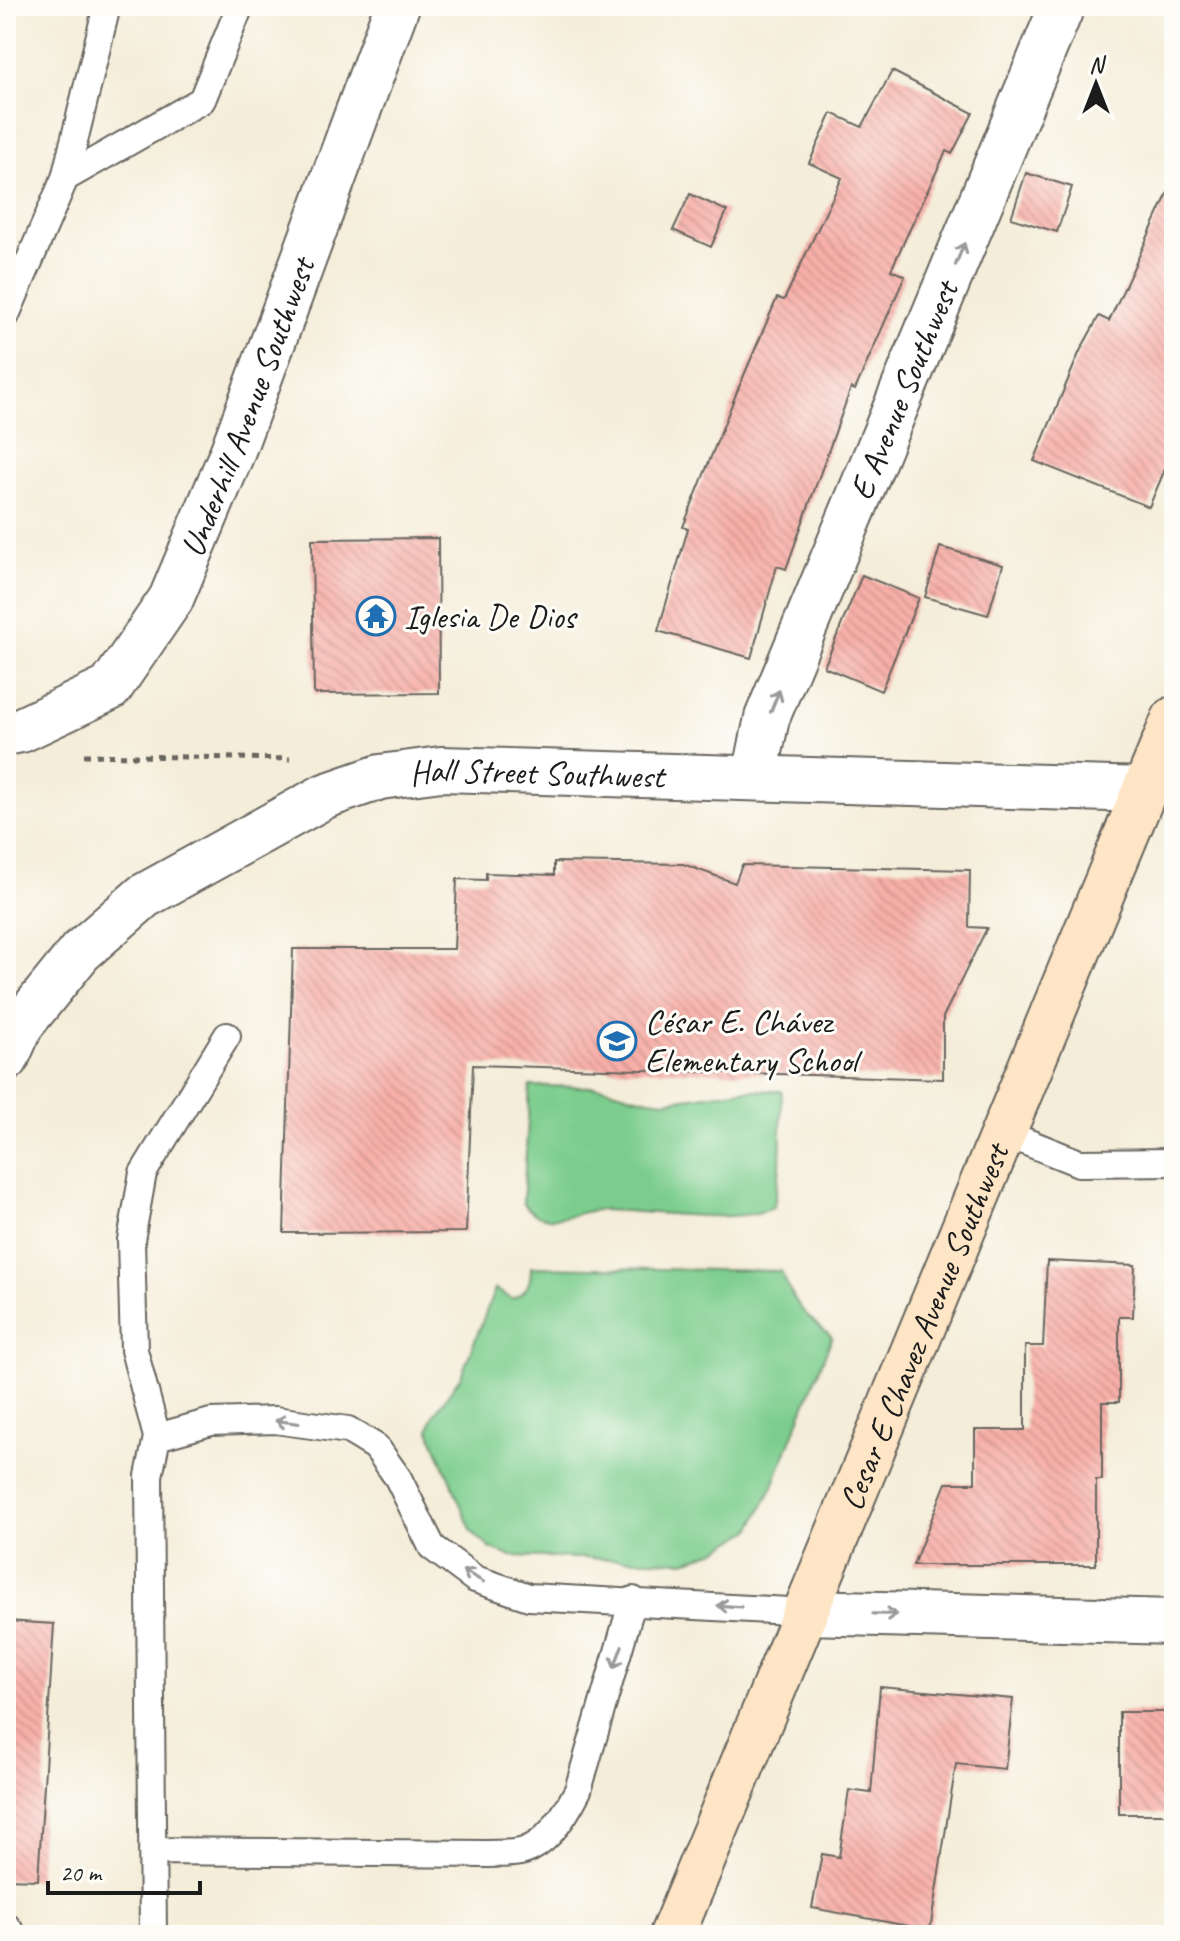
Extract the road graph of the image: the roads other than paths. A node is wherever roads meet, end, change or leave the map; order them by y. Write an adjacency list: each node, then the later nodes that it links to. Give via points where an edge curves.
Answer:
1 (107, 6): 5 (lane)
2 (240, 6): 5 (lane, via 202,100)
3 (397, 6): 8 (street, Underhill Avenue Southwest, via 232,453 171,599 110,688)
4 (1062, 6): 9 (street, E Avenue Southwest, one-way to 4, via 767,718)
5 (65, 178): 6 (lane)
6 (6, 315)
7 (1174, 719): 10 (main road, Cesar E Chavez Avenue Southwest)
8 (6, 733)
9 (755, 776): 10 (street, Hall Street Southwest); 12 (street, Hall Street Southwest, via 441,769 380,777 325,796 144,896 80,952 21,1025)
10 (1160, 790): 13 (main road, Cesar E Chavez Avenue Southwest)
11 (227, 1036): 15 (lane, via 143,1173 131,1240 134,1350)
12 (6, 1059)
13 (1004, 1133): 14 (lane, via 1079,1163); 17 (main road, Cesar E Chavez Avenue Southwest)
14 (1174, 1162)
15 (157, 1437): 16 (lane, one-way to 15, via 529,1597 475,1579 432,1547 398,1478 376,1447 348,1430 275,1420 211,1422); 19 (lane, via 149,1476)
16 (633, 1600): 17 (lane, one-way to 16); 19 (lane, one-way to 19, via 578,1790 566,1815 524,1851)
17 (807, 1612): 18 (street, one-way to 18); 23 (main road, Cesar E Chavez Avenue Southwest)
18 (1174, 1622)
19 (152, 1851): 22 (lane)
20 (6, 1926): 21 (lane)
21 (13, 1935)
22 (153, 1935)
23 (672, 1935)

